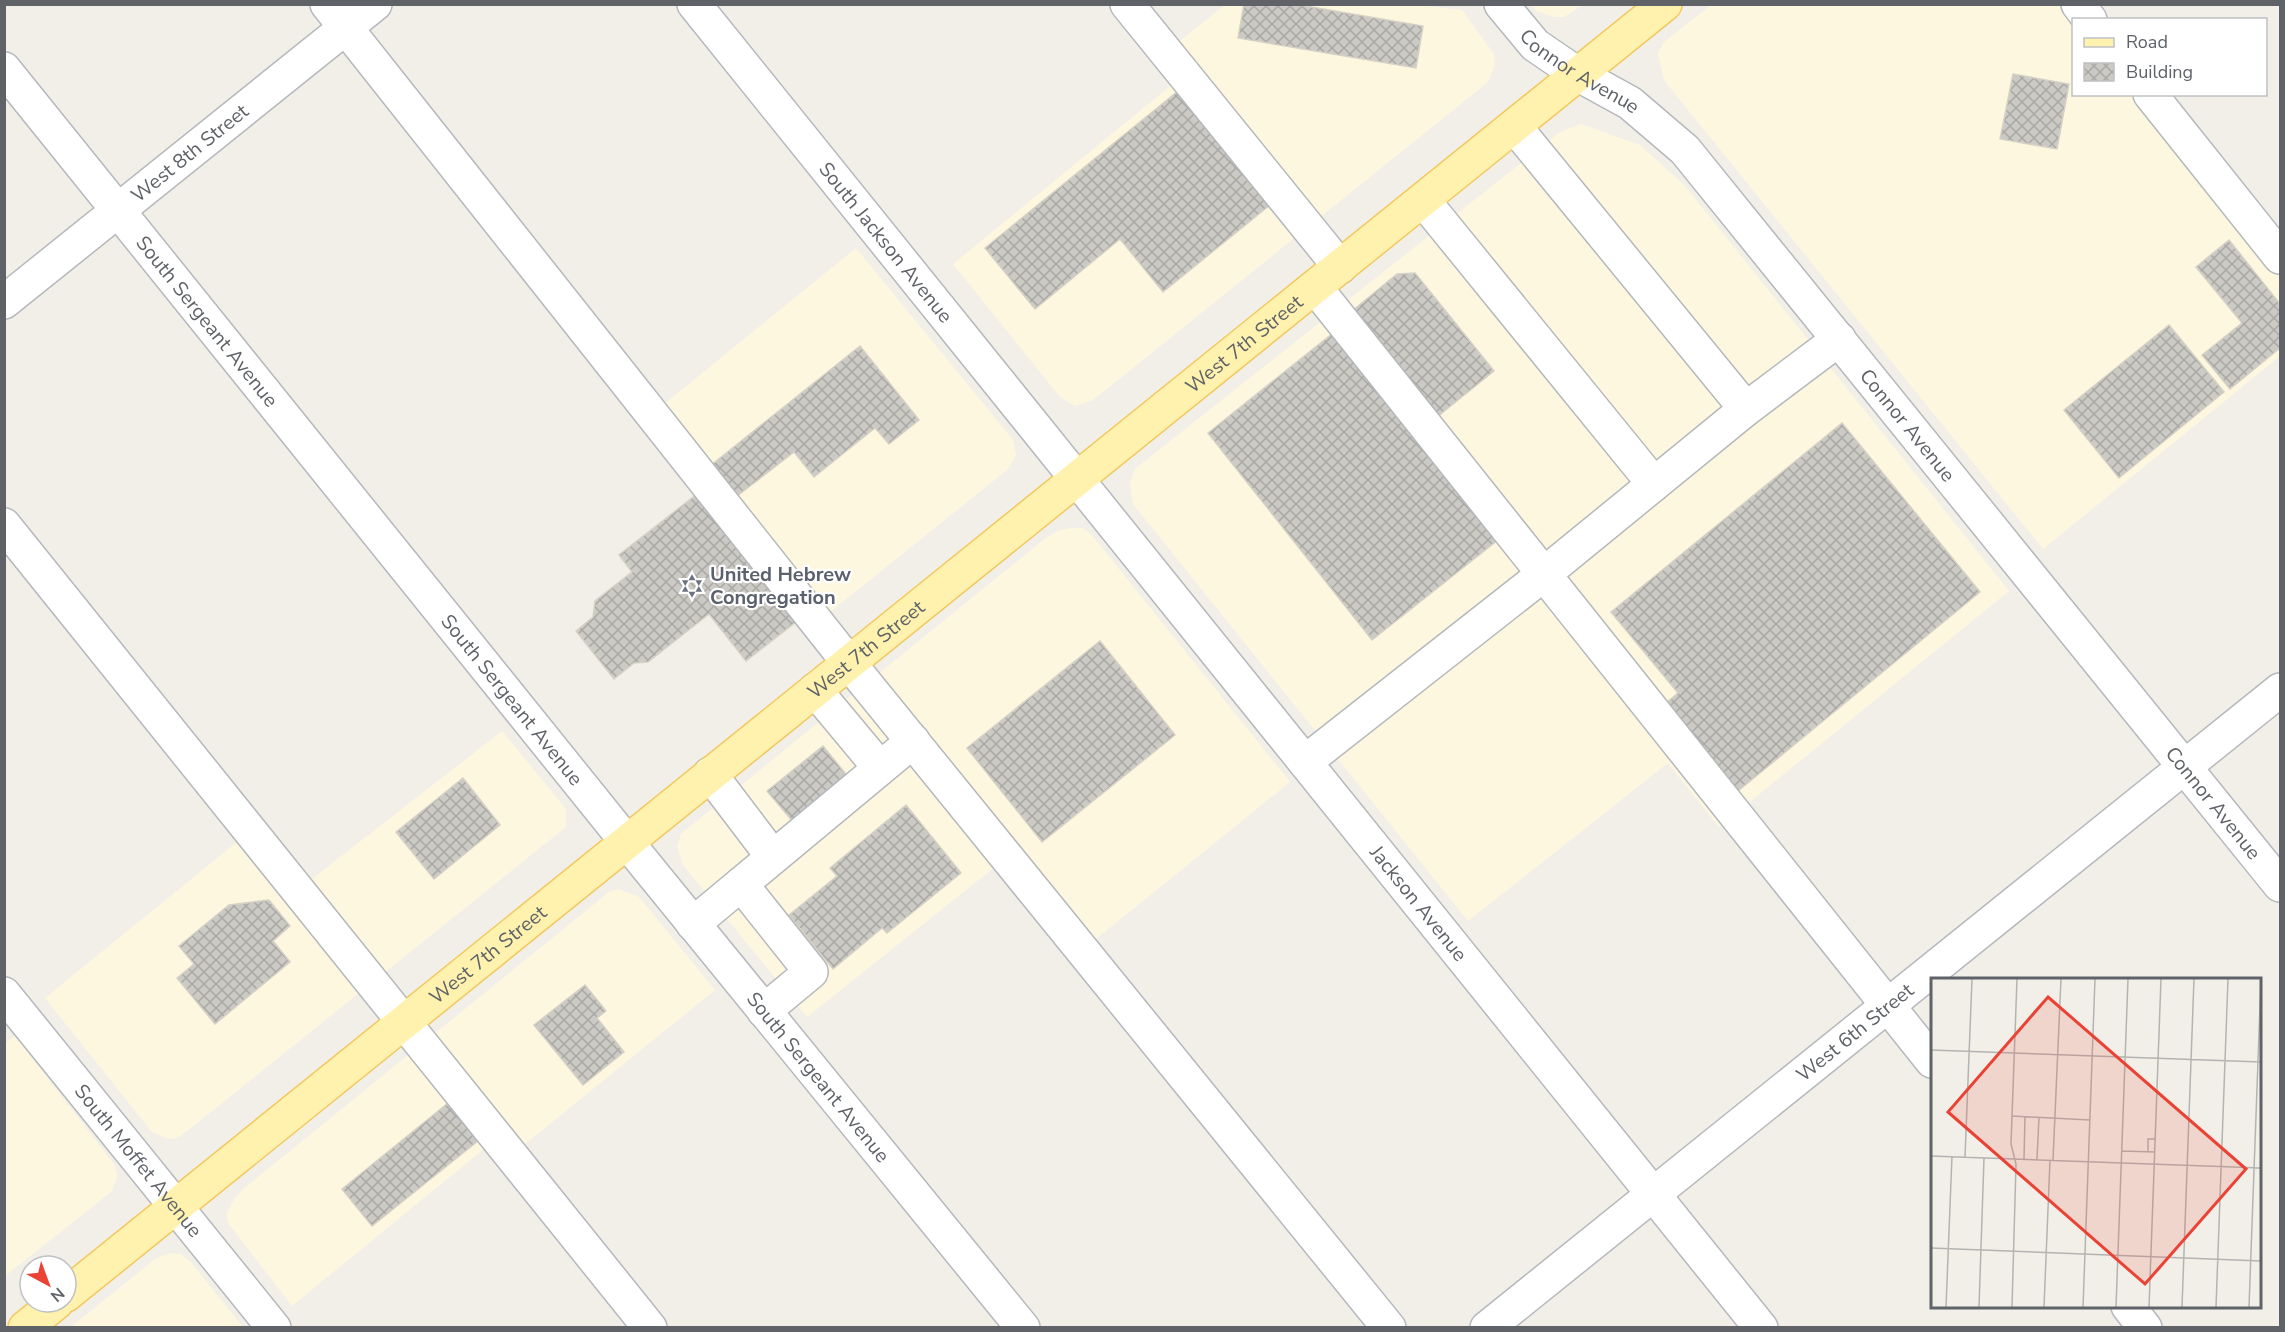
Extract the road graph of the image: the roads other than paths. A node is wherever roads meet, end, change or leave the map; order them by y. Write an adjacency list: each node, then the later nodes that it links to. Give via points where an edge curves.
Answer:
1 (375, 4): 7 (street, West 8th Street)
2 (694, 4): 20 (street, South Jackson Avenue)
3 (1127, 4): 16 (street)
4 (1501, 4): 10 (street, Connor Avenue, via 1534,45)
5 (1665, 4): 10 (main road, West 7th Street)
6 (2078, 4): 8 (street)
7 (337, 16): 14 (street, West 8th Street); 24 (street)
8 (2088, 18)
9 (4, 69): 14 (street, South Sergeant Avenue)
10 (1579, 75): 12 (main road, West 7th Street); 18 (street, Connor Avenue, via 1630,104 1685,150)
11 (2152, 96): 15 (street)
12 (1515, 127): 13 (main road, West 7th Street); 19 (street)
13 (1423, 200): 16 (main road, West 7th Street); 21 (street)
14 (118, 210): 17 (street, West 8th Street); 32 (street, South Sergeant Avenue)
15 (2280, 257)
16 (1328, 277): 20 (main road, West 7th Street); 23 (street)
17 (4, 302)
18 (1839, 339): 19 (street); 30 (street, Connor Avenue)
19 (1746, 409): 21 (street)
20 (1077, 478): 24 (main road, West 7th Street); 28 (street, Jackson Avenue)
21 (1654, 484): 23 (street)
22 (4, 525): 40 (street)
23 (1544, 574): 28 (street); 38 (street)
24 (849, 663): 25 (main road, West 7th Street); 27 (street)
25 (815, 690): 29 (street); 31 (main road, West 7th Street)
26 (2280, 690): 30 (street, West 6th Street)
27 (912, 741): 29 (street); 51 (street)
28 (1305, 762): 42 (street, Jackson Avenue)
29 (880, 768): 33 (street)
30 (2186, 768): 35 (street, Connor Avenue); 38 (street, West 6th Street)
31 (710, 774): 32 (main road, West 7th Street); 33 (street)
32 (626, 841): 36 (street, South Sergeant Avenue); 40 (main road, West 7th Street)
33 (773, 857): 34 (street)
34 (741, 884): 36 (street); 39 (street, via 811,972)
35 (2280, 885)
36 (693, 924): 39 (street, South Sergeant Avenue)
37 (4, 994): 43 (street, South Moffet Avenue)
38 (1887, 1004): 41 (street); 42 (street, West 6th Street)
39 (764, 1011): 50 (street, South Sergeant Avenue)
40 (404, 1022): 43 (main road, West 7th Street); 49 (street)
41 (1931, 1060)
42 (1653, 1194): 52 (street, West 6th Street); 53 (street, Jackson Avenue)
43 (176, 1205): 44 (main road, West 7th Street); 48 (street, South Moffet Avenue)
44 (78, 1285)
45 (2130, 1308): 54 (street)
46 (43, 1314): 47 (main road)
47 (26, 1328)
48 (274, 1328)
49 (650, 1328)
50 (1023, 1328)
51 (1389, 1328)
52 (1487, 1328)
53 (1761, 1328)
54 (2145, 1328)

